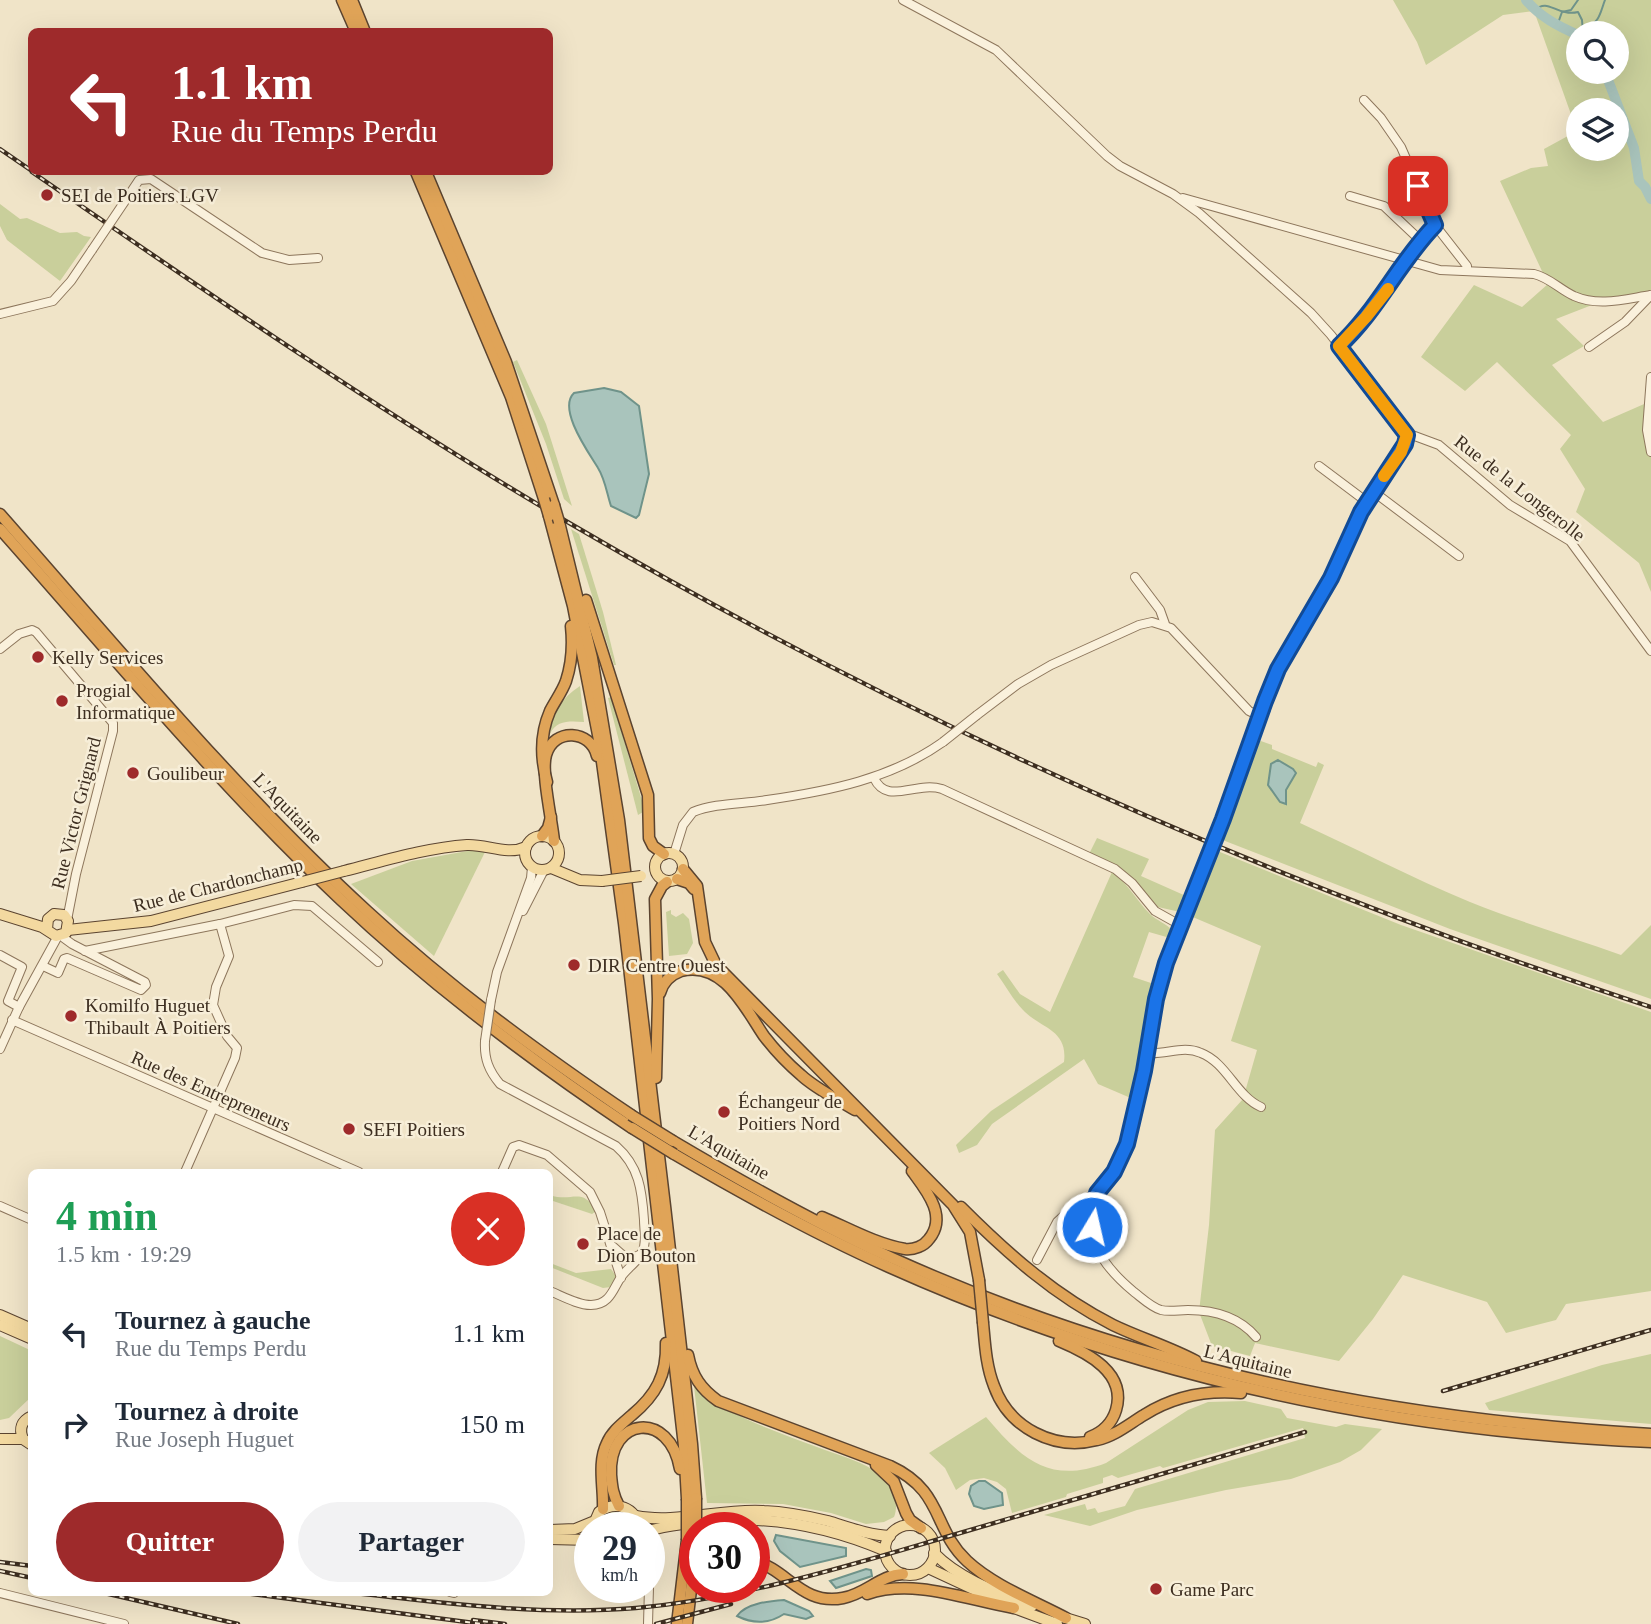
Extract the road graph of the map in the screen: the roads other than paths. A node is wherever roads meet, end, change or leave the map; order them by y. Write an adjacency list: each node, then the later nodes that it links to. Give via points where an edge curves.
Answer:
1 (342, 0): 4 (highway)
2 (352, 0): 5 (highway)
3 (903, 0): 9 (street, via 996,50 1107,156)
4 (354, 28)
5 (363, 28)
6 (1364, 100): 15 (street, via 1401,147)
7 (417, 175): 30 (highway)
8 (427, 175): 30 (highway, via 506,362 552,484)
9 (1173, 194): 11 (street); 13 (street)
10 (1350, 196): 16 (street, via 1384,206)
11 (1197, 202): 12 (street); 13 (street)
12 (1207, 204): 14 (street); 18 (street)
13 (1199, 213): 14 (street)
14 (1209, 221): 22 (street, via 1316,318)
15 (1435, 225): 16 (street); 19 (street)
16 (1421, 241): 18 (street)
17 (318, 258): 21 (street, bridge, via 289,260 262,253 152,179 139,180 53,301)
18 (1407, 260): 19 (street, via 1440,270); 22 (street)
19 (1467, 271): 20 (street, via 1534,274 1589,300)
20 (1651, 295): 23 (street, via 1625,322)
21 (0, 314)
22 (1339, 346): 25 (street)
23 (1589, 347)
24 (1651, 377): 26 (street, via 1647,430)
25 (1407, 435): 28 (street); 39 (street, Rue de la Longerolle, via 1439,445 1510,505 1570,541)
26 (1651, 452)
27 (1319, 466): 29 (street)
28 (1374, 492): 29 (street); 35 (street)
29 (1367, 502): 40 (street, via 1331,578 1278,669)
30 (552, 504): 32 (highway, bridge); 32 (highway, bridge)
31 (0, 514): 77 (highway, L'Aquitaine, bridge, via 186,726 323,869 475,1003 551,1061)
32 (557, 521): 34 (highway); 49 (highway, via 648,795 649,838 653,846); 85 (highway, via 592,658 609,752)
33 (0, 528): 92 (highway, L'Aquitaine, bridge, via 288,849 431,980 563,1081 674,1154 777,1212)
34 (557, 544): 42 (highway, via 573,647 566,683 544,730 541,751); 43 (highway, via 586,670)
35 (1460, 556)
36 (1135, 577): 37 (street)
37 (1165, 624): 40 (street); 41 (street, bridge, via 1139,625 1051,665 918,758)
38 (0, 649): 56 (street, Rue Victor Grignard, via 19,634 36,632 113,723)
39 (1651, 651)
40 (1259, 716): 62 (street, bridge)
41 (874, 778): 49 (street, via 699,810 687,817); 62 (street, via 889,792 925,786 942,789 1115,869 1156,911)
42 (547, 782): 43 (highway, via 550,747 559,738 574,735 594,747); 44 (highway)
43 (607, 793): 87 (highway)
44 (551, 815): 45 (highway); 46 (highway)
45 (542, 836): 46 (main road); 47 (main road)
46 (554, 841): 50 (main road)
47 (526, 847): 48 (main road, Rue de Chardonchamp); 51 (main road)
48 (505, 850): 51 (main road); 63 (main road, Rue de Chardonchamp, bridge, via 464,845 151,921)
49 (669, 854): 53 (main road, via 655,863); 54 (main road, via 681,860)
50 (558, 858): 52 (main road); 55 (main road)
51 (529, 863): 52 (main road); 60 (street, via 531,878)
52 (548, 869): 55 (main road); 60 (street)
53 (655, 872): 54 (main road, via 660,879); 55 (main road, bridge)
54 (676, 877): 68 (highway, via 693,886 705,942); 69 (highway, via 662,886 655,899)
55 (580, 880)
56 (69, 905): 58 (street, Rue Victor Grignard); 63 (street, Rue Victor Grignard)
57 (0, 914): 59 (main road)
58 (54, 915): 59 (main road); 63 (main road); 63 (main road, via 48,919)
59 (21, 919): 63 (main road)
60 (517, 919): 89 (street, bridge, via 491,1000 485,1041 488,1067 500,1084 604,1139 629,1159 641,1189 645,1237)
61 (220, 924): 64 (street); 66 (street, via 294,905 312,906); 75 (street, via 229,956 213,1004 237,1048)
62 (1180, 925): 73 (street, via 1160,982)
63 (63, 930): 64 (street); 67 (street, Rue Victor Grignard)
64 (85, 951): 67 (street, via 146,985 141,990 67,958 58,973)
65 (0, 955): 70 (street, via 22,967 8,1001)
66 (378, 962)
67 (43, 966): 70 (street)
68 (725, 979): 69 (highway, via 700,970 680,972 664,982); 76 (highway); 76 (highway, via 766,1038 801,1076)
69 (658, 999): 85 (highway, via 656,1091)
70 (19, 1007): 71 (street)
71 (12, 1020): 72 (street); 75 (street, Rue des Entrepreneurs)
72 (0, 1049)
73 (1147, 1053): 74 (street, via 1201,1052 1246,1099); 83 (street, via 1123,1156)
74 (1261, 1107)
75 (213, 1109): 79 (street); 80 (street, Rue des Entrepreneurs)
76 (863, 1115): 78 (highway)
77 (672, 1138): 78 (highway, via 810,1212 911,1249 930,1239 936,1228 936,1210); 99 (highway, L'Aquitaine, via 820,1224 928,1274 1066,1327)
78 (891, 1143): 82 (highway)
79 (186, 1169)
80 (352, 1169)
81 (503, 1169): 88 (street, via 516,1146 547,1155 590,1192)
82 (922, 1173): 99 (highway, via 1007,1252 1062,1295 1112,1325); 106 (highway, bridge, via 953,1205 973,1241 991,1376 1001,1402 1041,1437)
83 (1097, 1193): 90 (street, via 1057,1222); 98 (street, via 1094,1238 1102,1259 1120,1280 1158,1309 1233,1318)
84 (0, 1206): 86 (street)
85 (666, 1210): 108 (highway, via 690,1364 702,1388 729,1406); 109 (highway, via 692,1444)
86 (28, 1218)
87 (660, 1239): 109 (highway); 111 (highway, via 665,1370 653,1395 606,1443)
88 (610, 1245): 89 (street, via 624,1257); 91 (street)
89 (640, 1254): 91 (street)
90 (1037, 1260)
91 (621, 1278): 93 (street, via 609,1297 598,1304)
92 (925, 1283): 100 (highway, L'Aquitaine, via 1096,1346); 106 (highway, via 1071,1346 1104,1367 1116,1388 1115,1413 1101,1432)
93 (553, 1293)
94 (0, 1315): 96 (main road)
95 (0, 1325): 97 (main road)
96 (28, 1327)
97 (28, 1337)
98 (1256, 1337)
99 (1214, 1371): 103 (highway, L'Aquitaine, via 1397,1409)
100 (1279, 1396): 106 (highway, via 1220,1392 1187,1396 1106,1437); 107 (highway, L'Aquitaine, via 1476,1429)
101 (28, 1418): 102 (main road)
102 (21, 1427): 104 (main road); 105 (main road)
103 (1651, 1434)
104 (0, 1436): 105 (main road)
105 (27, 1442)
106 (1080, 1442)
107 (1651, 1442)
108 (862, 1457): 117 (highway, via 890,1477 908,1517); 134 (highway, via 900,1471 921,1487 957,1549 973,1566)
109 (690, 1498): 110 (highway, via 672,1443 659,1432 641,1428 622,1437 612,1453 612,1490); 114 (highway, bridge); 137 (highway, bridge)
110 (620, 1506): 111 (main road); 113 (main road)
111 (603, 1509): 112 (main road)
112 (601, 1512)
113 (632, 1512)
114 (693, 1512)
115 (665, 1518): 120 (main road, via 769,1511)
116 (665, 1528): 123 (main road, via 719,1520 776,1520 826,1529)
117 (921, 1528): 120 (main road, via 903,1526); 124 (main road, via 932,1538)
118 (553, 1530): 119 (main road)
119 (574, 1530)
120 (890, 1536): 123 (main road)
121 (553, 1539): 122 (main road)
122 (574, 1540)
123 (886, 1551): 127 (main road, via 889,1565)
124 (934, 1553): 125 (main road); 134 (main road, via 976,1582)
125 (928, 1567): 127 (main road); 133 (main road)
126 (770, 1570): 129 (highway, via 813,1596 837,1599)
127 (904, 1574): 129 (highway, via 887,1576)
128 (0, 1593): 135 (street)
129 (857, 1594): 133 (highway, via 911,1588)
130 (648, 1603): 136 (street)
131 (691, 1603): 138 (highway)
132 (695, 1603): 138 (highway)
133 (1014, 1608): 134 (main road)
134 (1061, 1621): 139 (main road)
135 (124, 1624)
136 (648, 1624)
137 (677, 1624)
138 (689, 1624)
139 (1085, 1624)

